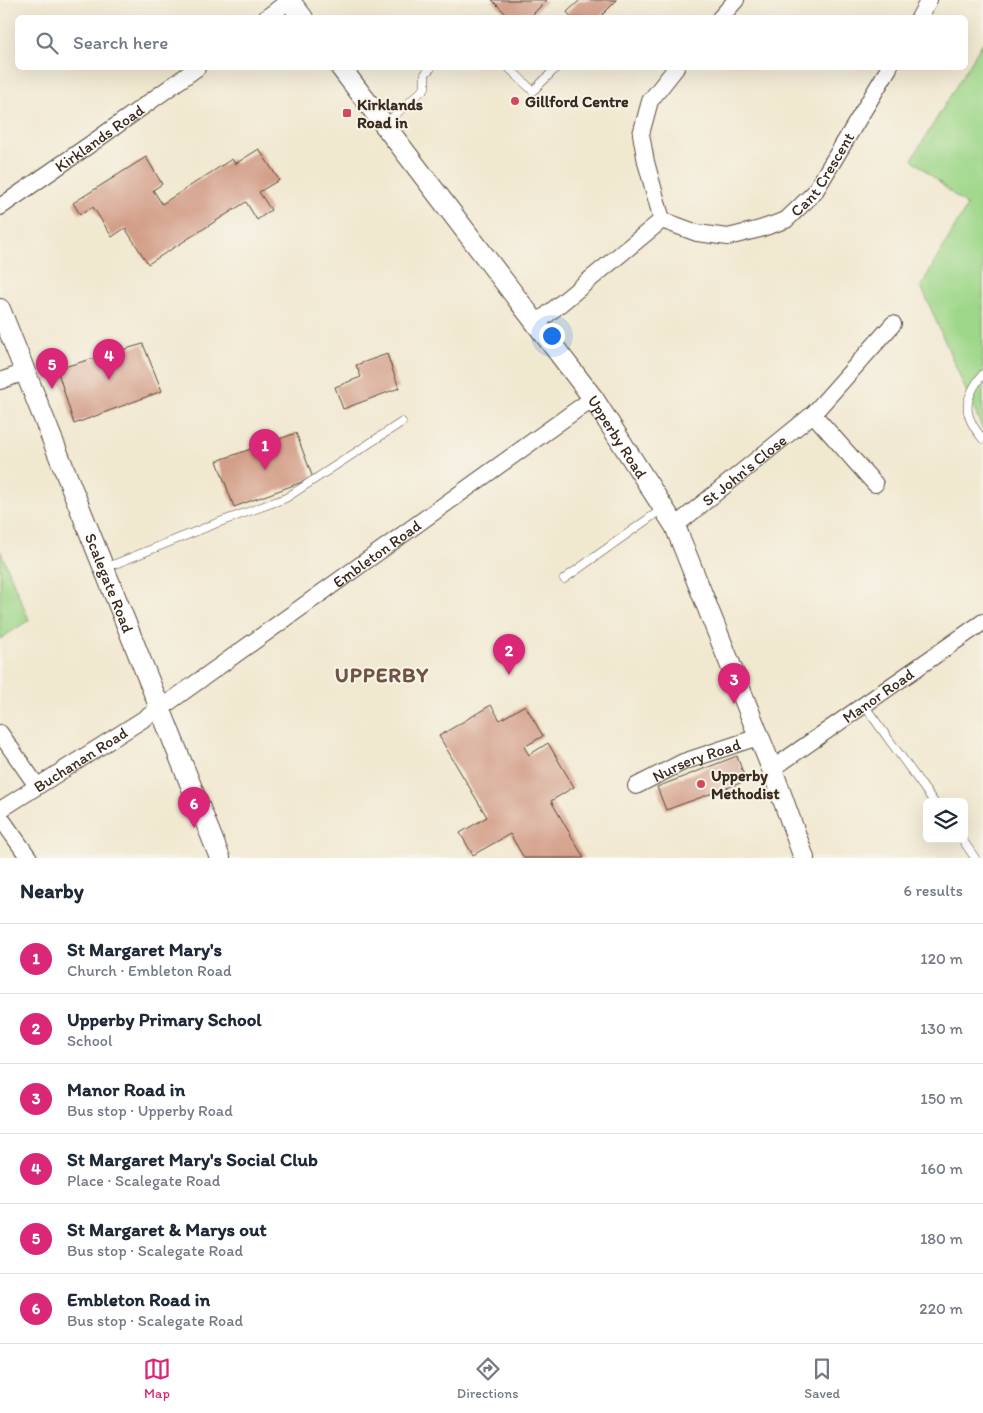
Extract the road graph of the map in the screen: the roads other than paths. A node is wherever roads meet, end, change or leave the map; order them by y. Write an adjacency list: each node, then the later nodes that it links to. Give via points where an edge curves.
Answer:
1 (290, 0): 4 (street); 5 (street)
2 (736, 0): 6 (street)
3 (929, 0): 7 (street)
4 (270, 15)
5 (301, 15)
6 (723, 15)
7 (921, 15)
8 (194, 70): 16 (street, Kirklands Road)
9 (343, 70): 15 (street, Upperby Road)
10 (429, 70): 15 (lane, via 425,74 425,88)
11 (511, 70): 12 (lane, via 532,91)
12 (554, 70)
13 (674, 70): 17 (street, via 650,101 641,134)
14 (888, 70): 17 (street, Cant Crescent, via 814,193 786,220 728,236 697,233)
15 (385, 124): 19 (street, Upperby Road)
16 (0, 207)
17 (662, 220): 19 (street)
18 (0, 308): 21 (street, Scalegate Road)
19 (537, 322): 24 (street, Upperby Road)
20 (893, 324): 25 (street, St John's Close)
21 (25, 372): 23 (street); 31 (street, Scalegate Road)
22 (983, 374): 27 (lane, via 971,388 966,407 974,429)
23 (0, 380)
24 (593, 398): 29 (street, Upperby Road); 35 (street, Embleton Road)
25 (813, 414): 28 (street); 30 (street, St John's Close)
26 (402, 422): 31 (lane, via 286,498)
27 (983, 440)
28 (876, 484)
29 (663, 508): 30 (street, Upperby Road); 32 (lane)
30 (675, 526): 37 (street, Upperby Road)
31 (104, 568): 35 (street, Scalegate Road)
32 (564, 579)
33 (983, 622): 34 (street, Manor Road)
34 (864, 705): 38 (street, Manor Road); 41 (lane)
35 (161, 708): 39 (street, Buchanan Road); 46 (street, Scalegate Road)
36 (0, 733): 39 (street)
37 (758, 737): 38 (street, Upperby Road); 40 (street, Nursery Road, via 682,762)
38 (772, 770): 47 (street, Upperby Road)
39 (37, 786): 42 (street, Buchanan Road)
40 (636, 786)
41 (931, 798)
42 (0, 810)
43 (0, 817): 45 (street)
44 (965, 843): 48 (lane)
45 (29, 858)
46 (220, 858)
47 (804, 858)
48 (975, 858)

